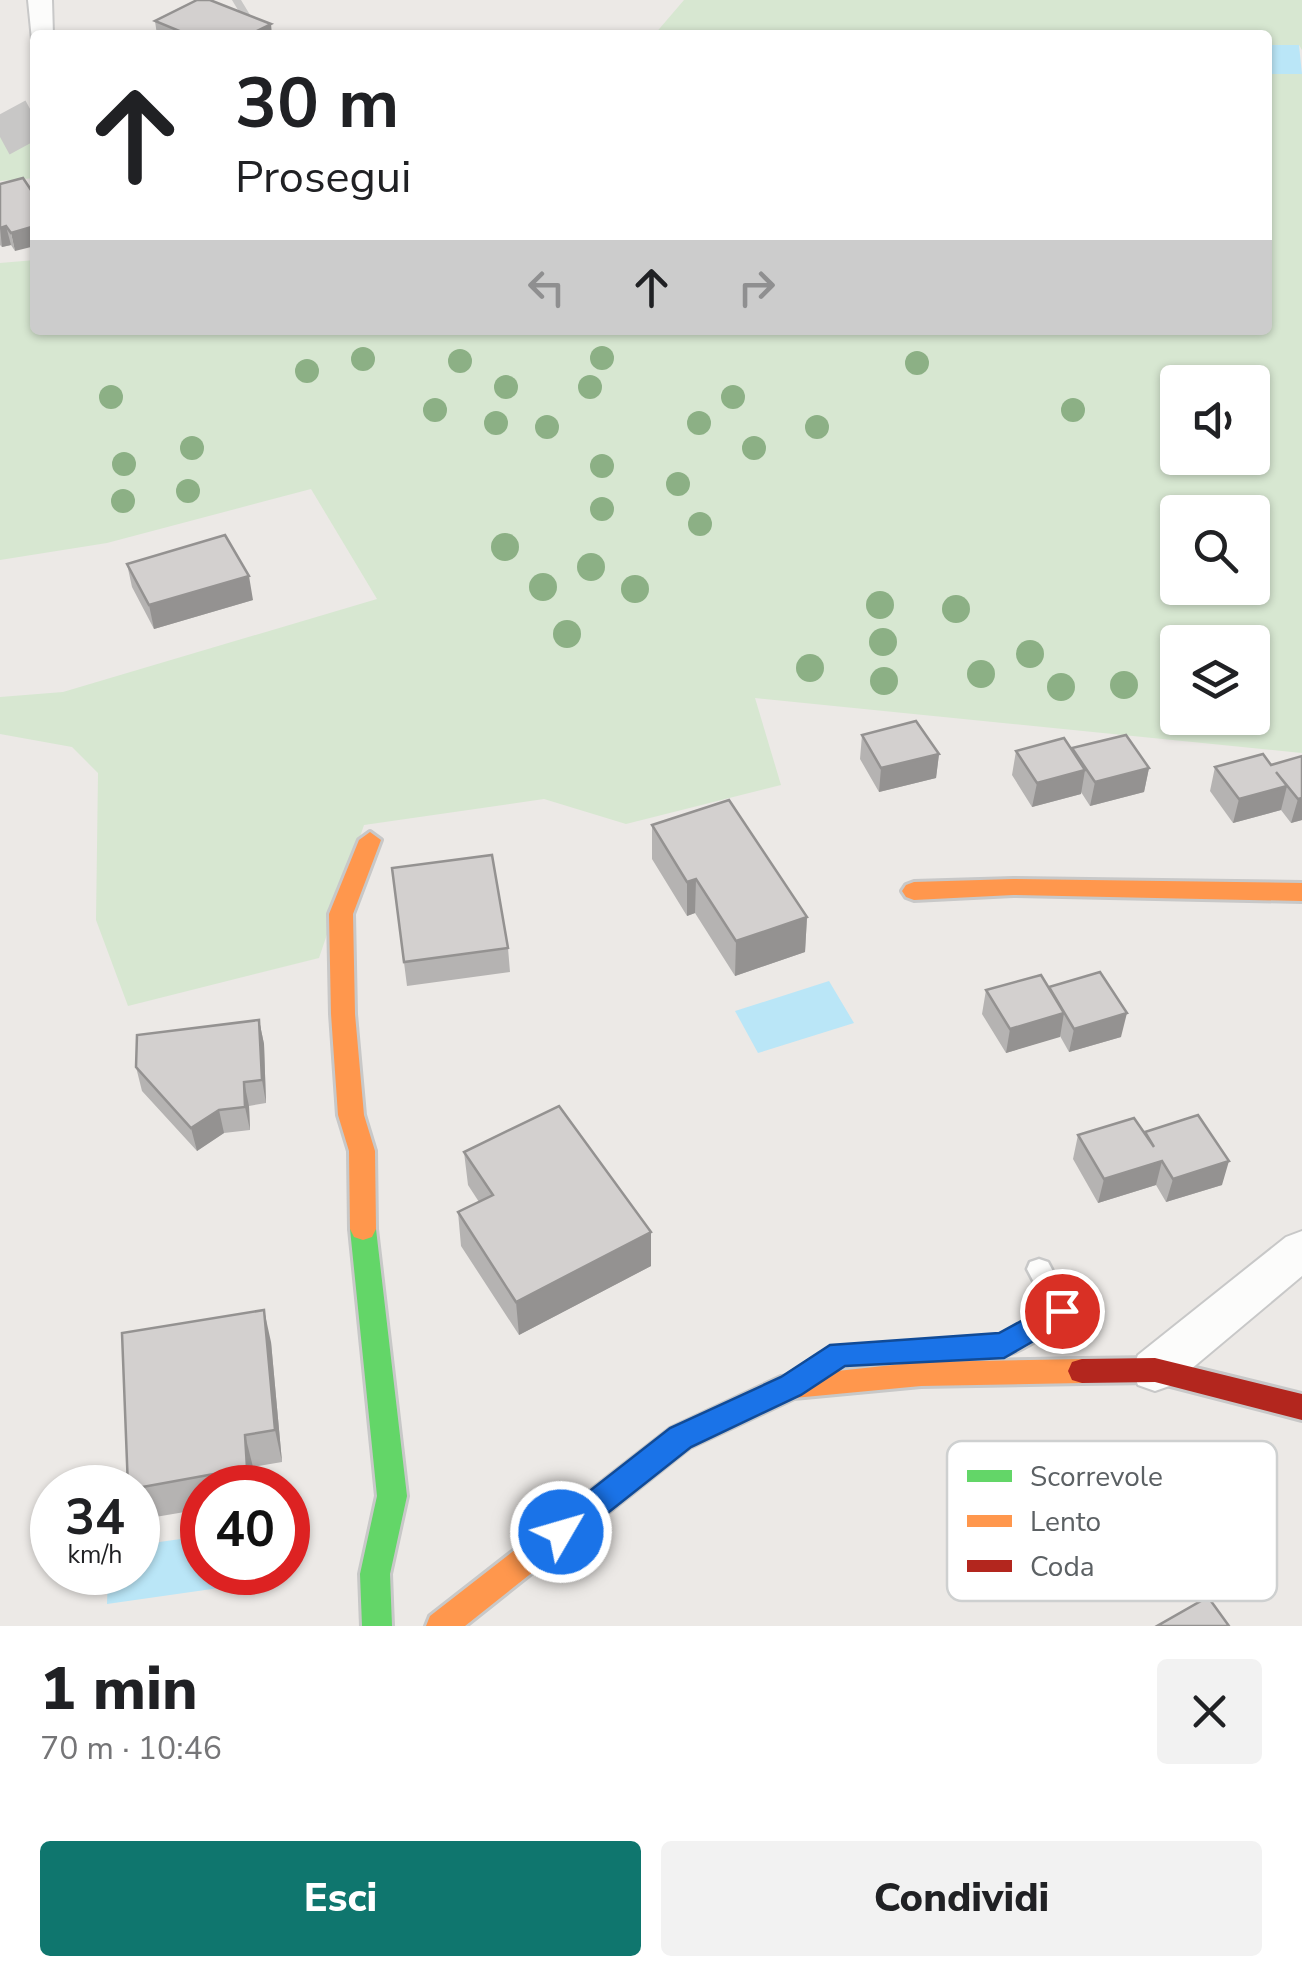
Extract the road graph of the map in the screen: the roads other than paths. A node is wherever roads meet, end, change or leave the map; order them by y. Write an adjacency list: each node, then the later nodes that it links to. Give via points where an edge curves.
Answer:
1 (40, 0): 2 (street)
2 (41, 30)
3 (370, 840): 13 (street, via 341,914 351,1115 362,1151 363,1233 392,1496 375,1574)
4 (914, 891): 5 (street)
5 (1302, 892)
6 (1302, 1250): 10 (street)
7 (1039, 1268): 8 (lane, via 1062,1311 1004,1346)
8 (876, 1352)
9 (840, 1354): 11 (lane)
10 (1155, 1370): 11 (street, via 920,1374); 12 (street)
11 (791, 1386): 14 (street, via 680,1438)
12 (1302, 1407)
13 (377, 1626)
14 (441, 1626)

